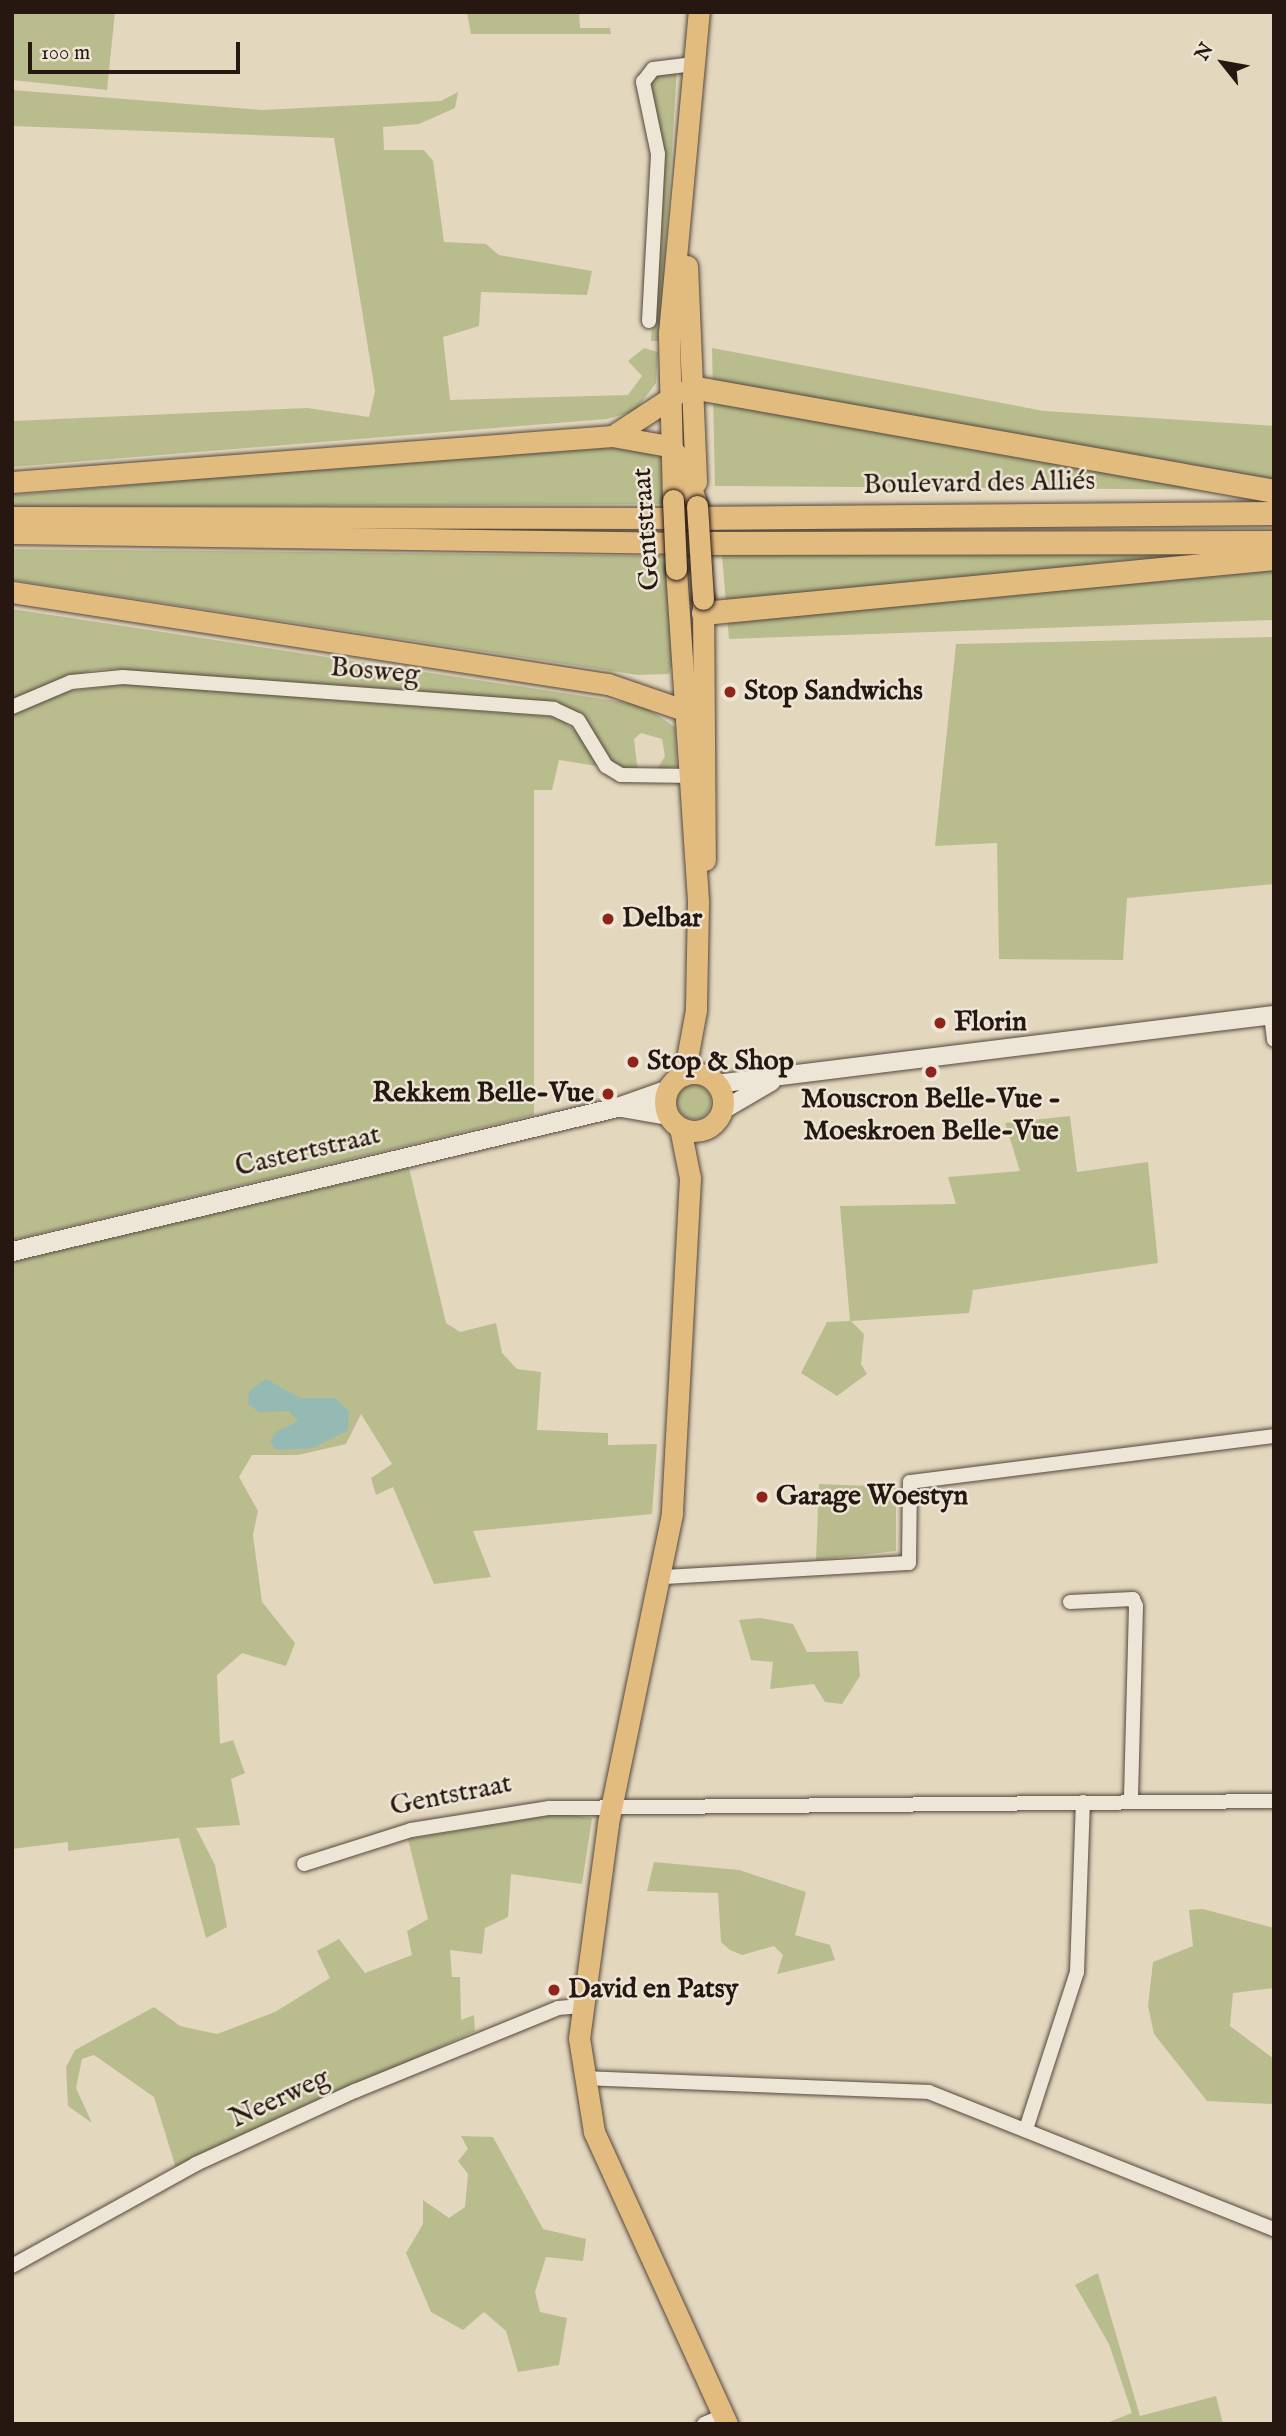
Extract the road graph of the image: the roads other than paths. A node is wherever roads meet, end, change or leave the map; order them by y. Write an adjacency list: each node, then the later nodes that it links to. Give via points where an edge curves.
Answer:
1 (699, 12): 2 (main road)
2 (694, 64): 3 (main road); 4 (street, via 653,69 643,82 658,154)
3 (686, 152): 5 (main road); 6 (main road, Gentstraat)
4 (649, 321)
5 (691, 387): 6 (main road); 8 (main road); 10 (highway)
6 (667, 399): 7 (main road); 8 (main road, Gentstraat)
7 (612, 436): 8 (main road); 9 (main road)
8 (680, 458): 11 (main road); 19 (main road, Gentstraat, bridge, via 676,569)
9 (12, 482)
10 (1274, 491)
11 (691, 512): 12 (highway, Boulevard des Alliés); 13 (main road); 19 (main road, bridge)
12 (1274, 513)
13 (12, 517)
14 (12, 533): 16 (main road)
15 (1274, 542): 16 (highway, Boulevard des Alliés)
16 (687, 543)
17 (1274, 558): 19 (highway)
18 (12, 592): 22 (main road)
19 (694, 603): 20 (main road); 21 (main road, Gentstraat)
20 (703, 654): 21 (main road); 25 (main road)
21 (684, 679): 22 (main road); 24 (main road, Gentstraat)
22 (608, 684): 24 (main road)
23 (12, 707): 25 (street, Bosweg, via 71,682 123,677 554,709 578,720 606,766 621,775)
24 (684, 709): 25 (main road, Gentstraat)
25 (698, 775): 28 (main road)
26 (1272, 1015): 27 (street); 29 (street)
27 (1274, 1040)
28 (693, 1080): 29 (street); 30 (main road, Castertstraat); 31 (main road); 32 (main road)
29 (774, 1080): 31 (street)
30 (617, 1107): 32 (main road, Castertstraat); 35 (main road, Castertstraat)
31 (723, 1110): 33 (main road)
32 (674, 1121): 33 (main road); 34 (main road)
33 (709, 1127): 34 (main road)
34 (690, 1178): 37 (main road, via 678,1450)
35 (12, 1251)
36 (1272, 1435): 37 (street, via 910,1482 909,1563)
37 (663, 1577): 42 (main road)
38 (1070, 1602): 41 (street, via 1133,1599 1136,1606)
39 (1274, 1801): 41 (street, Gentstraat)
40 (1083, 1802): 41 (street, Gentstraat); 42 (street, Gentstraat); 46 (street, via 1077,1972)
41 (1131, 1802)
42 (612, 1804): 43 (street, Gentstraat, via 456,1820); 44 (main road)
43 (304, 1864)
44 (581, 2006): 45 (main road); 48 (street, Neerweg, via 558,2008 196,2164)
45 (583, 2078): 46 (street, via 929,2092); 49 (main road, via 594,2132)
46 (1026, 2129): 47 (street)
47 (1274, 2229)
48 (12, 2266)
49 (718, 2421)

